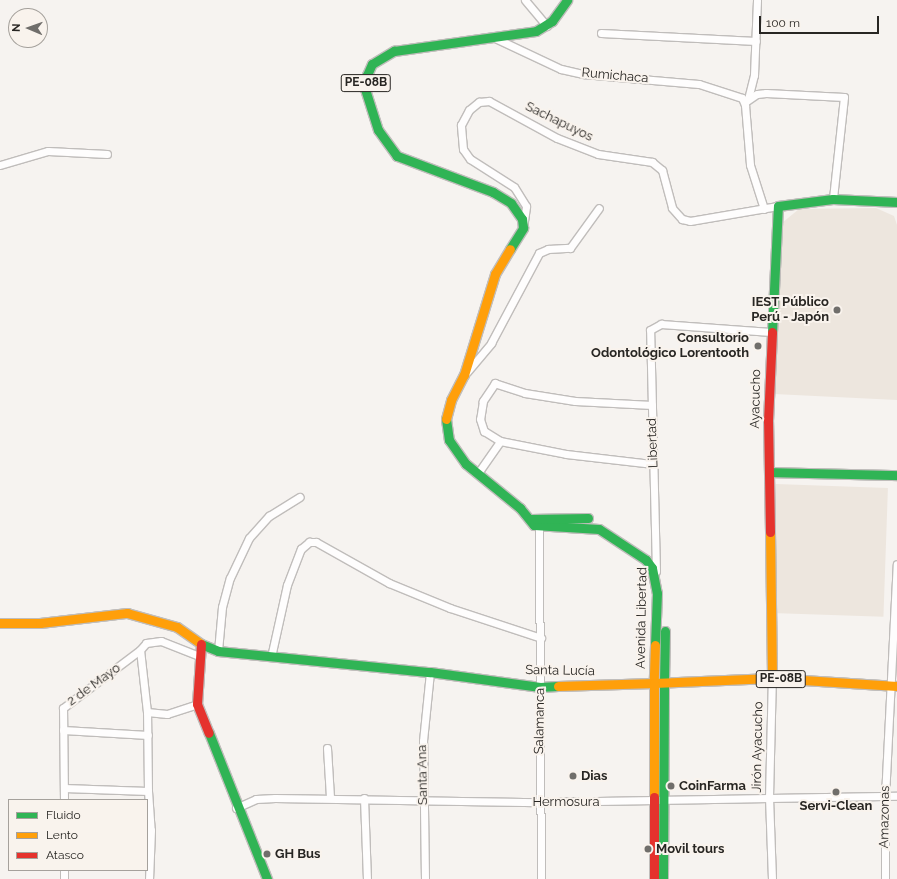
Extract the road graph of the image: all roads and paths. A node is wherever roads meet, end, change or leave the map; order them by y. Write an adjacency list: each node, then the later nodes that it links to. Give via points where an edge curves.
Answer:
1 (525, 0): 4 (street)
2 (567, 0): 4 (main road)
3 (757, 0): 7 (street)
4 (547, 26): 6 (main road, PE-08B, via 536,31)
5 (601, 33): 7 (street)
6 (493, 37): 8 (street, Rumichaca, via 561,69 583,74 699,84); 16 (main road, PE-08B, via 394,51 372,64 365,89 378,130 397,156 493,192 520,212)
7 (756, 41): 8 (street, via 754,75)
8 (745, 100): 11 (street, via 766,93 840,96 845,103 837,150); 15 (street, via 750,165)
9 (107, 154): 10 (street, via 48,151)
10 (0, 165)
11 (833, 199): 12 (main road, Sachapuyos); 13 (main road, Sachapuyos)
12 (896, 202)
13 (778, 206): 15 (street, Sachapuyos); 17 (main road, Ayacucho)
14 (599, 208): 18 (street, via 570,248 548,249 539,253 491,344)
15 (764, 209): 16 (street, Sachapuyos, via 690,221 682,219 672,208 662,170 652,162 591,152 489,101 478,102 469,110 461,126 463,149 470,159 514,187 523,197 526,206)
16 (523, 228): 18 (main road, via 495,274)
17 (771, 332): 19 (street, Libertad, via 661,324 653,327); 23 (main road, Ayacucho, via 768,421)
18 (464, 375): 22 (main road, via 451,400 446,428 456,451)
19 (652, 405): 20 (street, via 575,401 524,393 495,384 483,401 480,419 484,431); 21 (street, Libertad)
20 (500, 441): 21 (street, via 566,454); 22 (street)
21 (653, 464): 28 (street, Libertad)
22 (478, 472): 26 (main road)
23 (771, 472): 24 (main road); 39 (main road, Jirón Ayacucho)
24 (897, 475)
25 (300, 497): 35 (street, via 269,516 249,538 230,578 222,607)
26 (533, 518): 27 (main road, via 534,525); 28 (main road, via 596,519 636,542)
27 (540, 526): 30 (main road, via 599,529 646,560); 32 (street, Salamanca)
28 (656, 559): 30 (street, Avenida Libertad); 40 (main road, Avenida Libertad, via 664,578 665,592)
29 (897, 564): 42 (street, Amazonas)
30 (656, 580): 41 (main road, Avenida Libertad)
31 (0, 623): 33 (main road, Santa Lucía, via 40,623 107,613 127,613 177,627 196,638)
32 (541, 638): 37 (street, via 450,608 389,583 316,542 304,545 288,585); 43 (street, Salamanca)
33 (201, 644): 35 (main road, Santa Lucía); 36 (main road)
34 (140, 650): 36 (street, via 146,643 161,641); 45 (street); 46 (street, 2 de Mayo, via 63,708)
35 (218, 650): 37 (main road, Santa Lucía)
36 (199, 656): 44 (main road)
37 (271, 657): 38 (main road, Santa Lucía)
38 (430, 672): 43 (main road, Santa Lucía); 58 (street, Santa Ana, via 424,716)
39 (772, 678): 40 (main road, Santa Lucía / PE-08B); 42 (main road, Santa Lucía / PE-08B); 53 (street, Jirón Ayacucho)
40 (664, 682): 41 (main road, Santa Lucía / PE-08B); 57 (main road, Avenida Libertad)
41 (654, 683): 43 (main road, Santa Lucía); 59 (main road, Avenida Libertad)
42 (894, 686): 55 (street, Amazonas)
43 (540, 687): 60 (street, Salamanca)
44 (197, 704): 45 (street, via 168,714); 61 (main road)
45 (148, 712): 47 (street)
46 (63, 730): 47 (street); 49 (street, 2 de Mayo)
47 (148, 735): 50 (street)
48 (327, 748): 52 (street)
49 (64, 788): 50 (street); 56 (street, 2 de Mayo)
50 (148, 791): 62 (street, via 151,830)
51 (897, 796): 55 (street, Hermosura)
52 (330, 797): 54 (street, Hermosura); 61 (street, Hermosura, via 256,799)
53 (769, 797): 55 (street, Hermosura); 57 (street, Hermosura); 69 (street, Jirón Ayacucho)
54 (364, 798): 58 (street, Hermosura); 64 (street)
55 (885, 798): 70 (street, Amazonas)
56 (64, 799)
57 (663, 800): 59 (street, Hermosura); 68 (main road, Avenida Libertad)
58 (424, 801): 60 (street, Hermosura); 65 (street, Santa Ana)
59 (653, 801): 60 (street, Hermosura); 67 (main road, Avenida Libertad)
60 (539, 802): 66 (street, Salamanca)
61 (236, 808): 63 (main road)
62 (149, 879)
63 (267, 879)
64 (367, 879)
65 (425, 879)
66 (541, 879)
67 (654, 879)
68 (663, 879)
69 (772, 879)
70 (885, 879)

